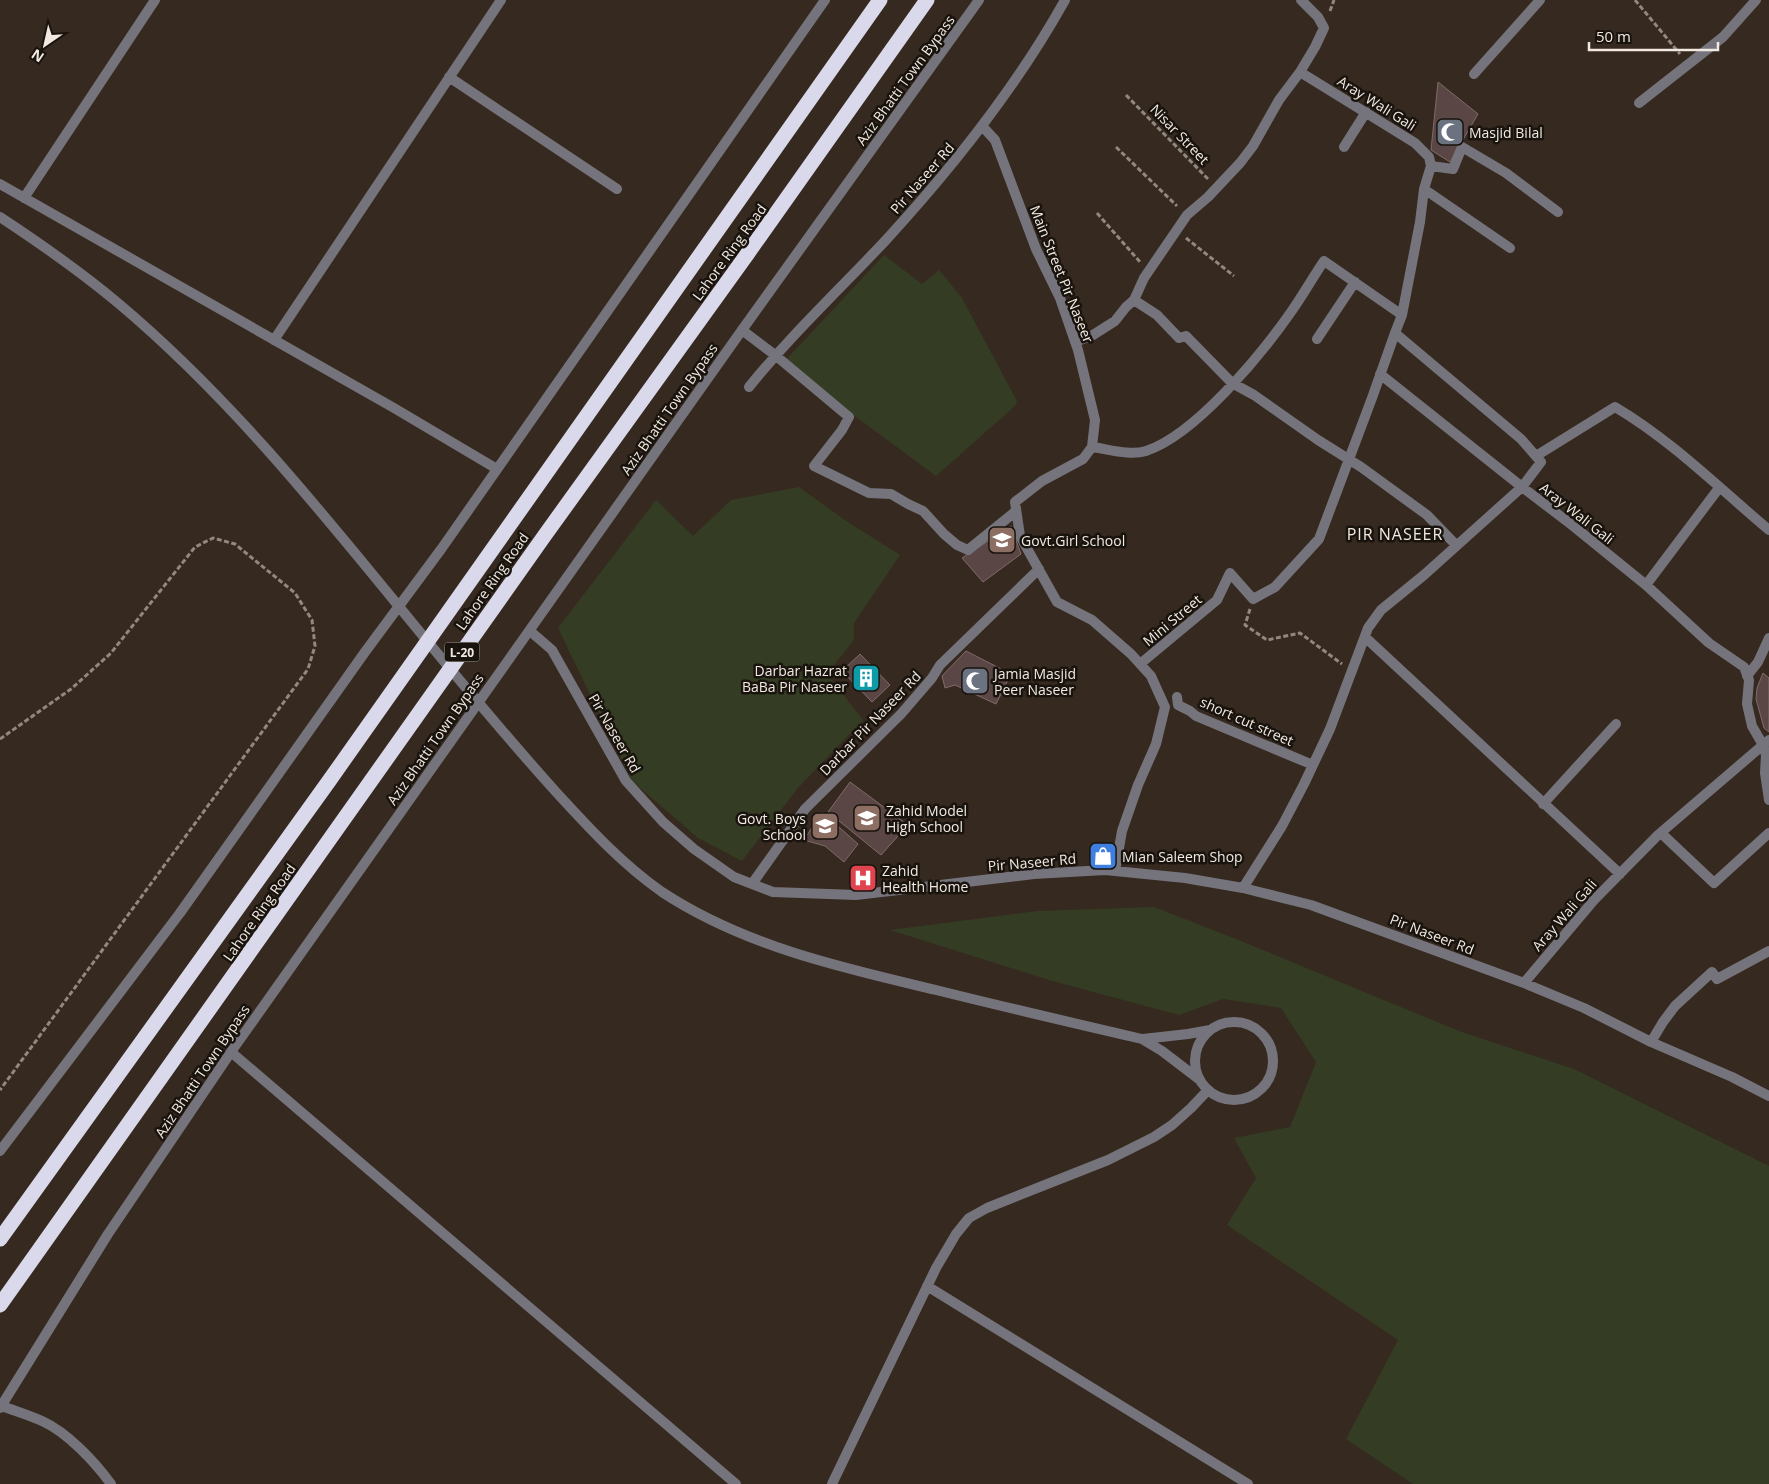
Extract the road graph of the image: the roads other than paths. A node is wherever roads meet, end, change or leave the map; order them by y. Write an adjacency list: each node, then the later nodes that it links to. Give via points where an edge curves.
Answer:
1 (155, 0): 22 (street)
2 (501, 0): 13 (street)
3 (825, 0): 41 (street)
4 (880, 0): 76 (highway, Lahore Ring Road / L-20)
5 (927, 0): 78 (highway, Lahore Ring Road / L-20)
6 (979, 0): 29 (street, Aziz Bhatti Town Bypass)
7 (1065, 0): 16 (street, Pir Naseer Rd, via 1044,38)
8 (1302, 0): 11 (street, via 1324,28)
9 (1540, 0): 12 (street)
10 (1756, 0): 14 (street, via 1723,37)
11 (1300, 72): 15 (street, Aray Wali Gali); 27 (street, via 1240,163 1187,215)
12 (1474, 74)
13 (449, 77): 20 (street); 32 (street)
14 (1639, 103)
15 (1366, 112): 17 (street); 18 (street, Aray Wali Gali, via 1415,143 1429,157)
16 (982, 126): 33 (street, Main Street Pir Naseer, via 995,140); 34 (street, Pir Naseer Rd, via 962,154 887,239)
17 (1344, 147)
18 (1431, 166): 21 (street); 23 (street, via 1453,169 1462,148 1506,173)
19 (0, 184): 22 (street)
20 (617, 189)
21 (1424, 189): 25 (street); 28 (street)
22 (24, 198): 32 (street)
23 (1558, 212)
24 (0, 217): 69 (street, via 66,262 120,305 216,395 350,546 509,740 592,832 662,892 738,932 847,970)
25 (1510, 248)
26 (1356, 282): 28 (street); 31 (street); 36 (street, via 1324,260 1291,312)
27 (1134, 300): 33 (street, via 1115,321); 36 (street, via 1157,315 1179,338 1186,336)
28 (1402, 315): 30 (street)
29 (742, 330): 34 (street); 49 (street, Aziz Bhatti Town Bypass)
30 (1395, 333): 35 (street); 39 (street, via 1521,439)
31 (1318, 339)
32 (274, 340): 41 (street)
33 (1075, 342): 38 (street, Main Street Pir Naseer, via 1095,420)
34 (775, 355): 37 (street, Pir Naseer Rd); 44 (street, via 849,417 814,466 869,493 891,494 923,511 944,534 968,550)
35 (1380, 374): 40 (street); 42 (street)
36 (1232, 383): 38 (street, via 1179,434 1145,451 1123,452); 40 (street)
37 (749, 387)
38 (1092, 447): 44 (street, via 1082,459 1042,481 1015,502)
39 (1536, 456): 42 (street, Aray Wali Gali, via 1540,462); 43 (street, via 1615,407 1639,421)
40 (1349, 460): 46 (street, via 1427,515); 52 (street, Mini Street, via 1319,539 1275,587 1253,599 1230,573 1217,600)
41 (498, 469): 75 (street, via 180,913)
42 (1522, 487): 46 (street); 48 (street, Aray Wali Gali)
43 (1719, 488): 45 (street); 48 (street)
44 (1015, 512): 47 (street, via 1020,536)
45 (1769, 530)
46 (1456, 545): 50 (street, via 1381,610)
47 (1039, 569): 52 (street, via 1057,602 1092,620); 64 (street, Darbar Pir Naseer Rd, via 940,665 900,714 805,809)
48 (1646, 586): 53 (street, Aray Wali Gali, via 1709,643 1744,666)
49 (530, 631): 64 (street, Pir Naseer Rd, via 552,650 626,781 663,822 694,849); 71 (street, Aziz Bhatti Town Bypass)
50 (1365, 637): 57 (street); 59 (street)
51 (1769, 638): 53 (street, via 1758,662)
52 (1140, 664): 62 (street, via 1151,676 1165,708 1156,744 1122,831)
53 (1747, 676): 56 (street, via 1747,704 1752,726)
54 (1177, 697): 57 (street, short cut street, via 1178,705 1196,716)
55 (1616, 724): 59 (street)
56 (1766, 743): 58 (street, via 1765,773); 60 (street, Aray Wali Gali)
57 (1313, 765): 65 (street, via 1282,826)
58 (1769, 800)
59 (1544, 804): 63 (street)
60 (1661, 833): 61 (street, via 1714,883); 63 (street, Aray Wali Gali)
61 (1769, 833)
62 (1115, 871): 64 (street, Pir Naseer Rd, via 1034,874 856,895 773,892); 65 (street, Pir Naseer Rd)
63 (1620, 874): 67 (street, Aray Wali Gali)
64 (752, 884)
65 (1242, 888): 67 (street, Pir Naseer Rd, via 1311,905)
66 (1769, 952): 70 (street, via 1717,979 1712,972 1676,1006)
67 (1524, 983): 70 (street, Pir Naseer Rd, via 1584,1008)
68 (1211, 1030): 69 (street); 72 (street, via 1197,1047 1196,1070); 73 (street, via 1234,1022 1258,1030 1266,1040 1273,1063 1264,1086 1249,1097 1230,1100)
69 (1142, 1039): 72 (street)
70 (1651, 1042): 74 (street, Pir Naseer Rd, via 1732,1076)
71 (231, 1052): 79 (street, Aziz Bhatti Town Bypass, via 108,1234); 81 (street)
72 (1200, 1080): 73 (street)
73 (1208, 1090): 77 (street, via 1172,1125 1154,1137 1108,1160 993,1205 969,1218 956,1234)
74 (1769, 1096)
75 (0, 1152)
76 (0, 1239)
77 (927, 1286): 82 (street); 83 (street)
78 (0, 1306)
79 (1, 1407): 80 (street, via 43,1421 62,1433)
80 (110, 1483)
81 (736, 1484)
82 (832, 1484)
83 (1248, 1484)

